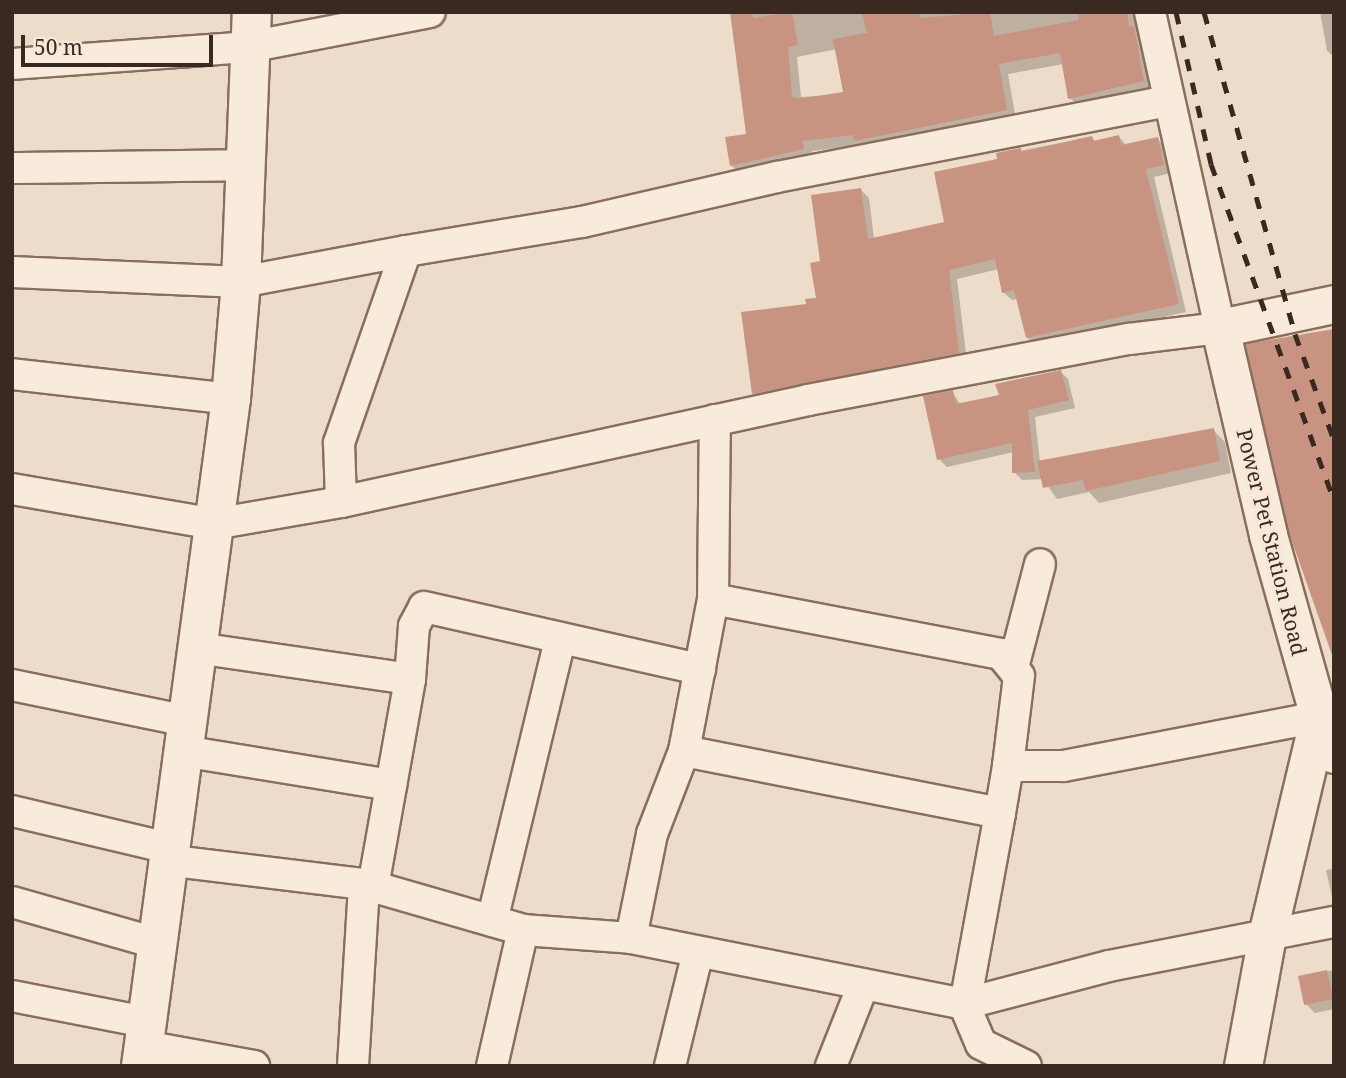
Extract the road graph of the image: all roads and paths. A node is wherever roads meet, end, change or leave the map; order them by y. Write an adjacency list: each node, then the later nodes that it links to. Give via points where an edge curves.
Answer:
1 (430, 12): 3 (street)
2 (1150, 12): 5 (street)
3 (250, 30): 4 (street); 6 (main road)
4 (12, 64)
5 (1168, 101): 8 (street, via 777,177 582,222); 12 (street)
6 (245, 164): 7 (street); 10 (main road)
7 (12, 168)
8 (406, 251): 10 (street); 17 (street, via 339,443)
9 (12, 272): 10 (street)
10 (241, 282): 14 (main road)
11 (1334, 304): 12 (street)
12 (1220, 328): 15 (street, via 1129,339); 27 (street, Power Pet Station Road, via 1268,535)
13 (12, 374): 14 (street)
14 (230, 399): 18 (main road)
15 (715, 420): 17 (street); 20 (street)
16 (12, 488): 18 (street)
17 (341, 502): 18 (street)
18 (214, 524): 22 (main road)
19 (1041, 564): 23 (street)
20 (713, 599): 23 (street, via 1001,654); 24 (street)
21 (560, 639): 24 (street); 25 (street, via 424,607 414,626); 38 (street)
22 (197, 648): 25 (street); 28 (main road)
23 (1013, 664): 31 (street, via 1020,676)
24 (700, 669): 29 (street)
25 (410, 679): 32 (street)
26 (12, 685): 28 (street)
27 (1319, 717): 30 (street, Power Pet Station Road); 31 (street, via 1064,765); 41 (street)
28 (185, 736): 32 (street); 35 (main road)
29 (684, 751): 34 (street); 42 (street, via 652,834)
30 (1334, 754)
31 (1008, 766): 34 (street)
32 (391, 785): 36 (street)
33 (12, 811): 35 (street)
34 (1000, 813): 47 (street)
35 (167, 854): 36 (street); 43 (main road)
36 (368, 886): 38 (street); 50 (street)
37 (12, 902): 43 (street)
38 (492, 920): 40 (street)
39 (1334, 922): 41 (street)
40 (523, 930): 42 (street); 51 (street)
41 (1267, 935): 47 (street, via 1109,966); 55 (street)
42 (631, 938): 44 (street)
43 (156, 943): 48 (main road)
44 (698, 952): 45 (street); 52 (street)
45 (863, 985): 47 (street); 53 (street)
46 (12, 996): 48 (street)
47 (965, 1004): 54 (street, via 981,1044)
48 (144, 1045): 49 (street)
49 (254, 1066)
50 (353, 1066)
51 (492, 1066)
52 (670, 1066)
53 (831, 1066)
54 (1026, 1066)
55 (1243, 1066)

